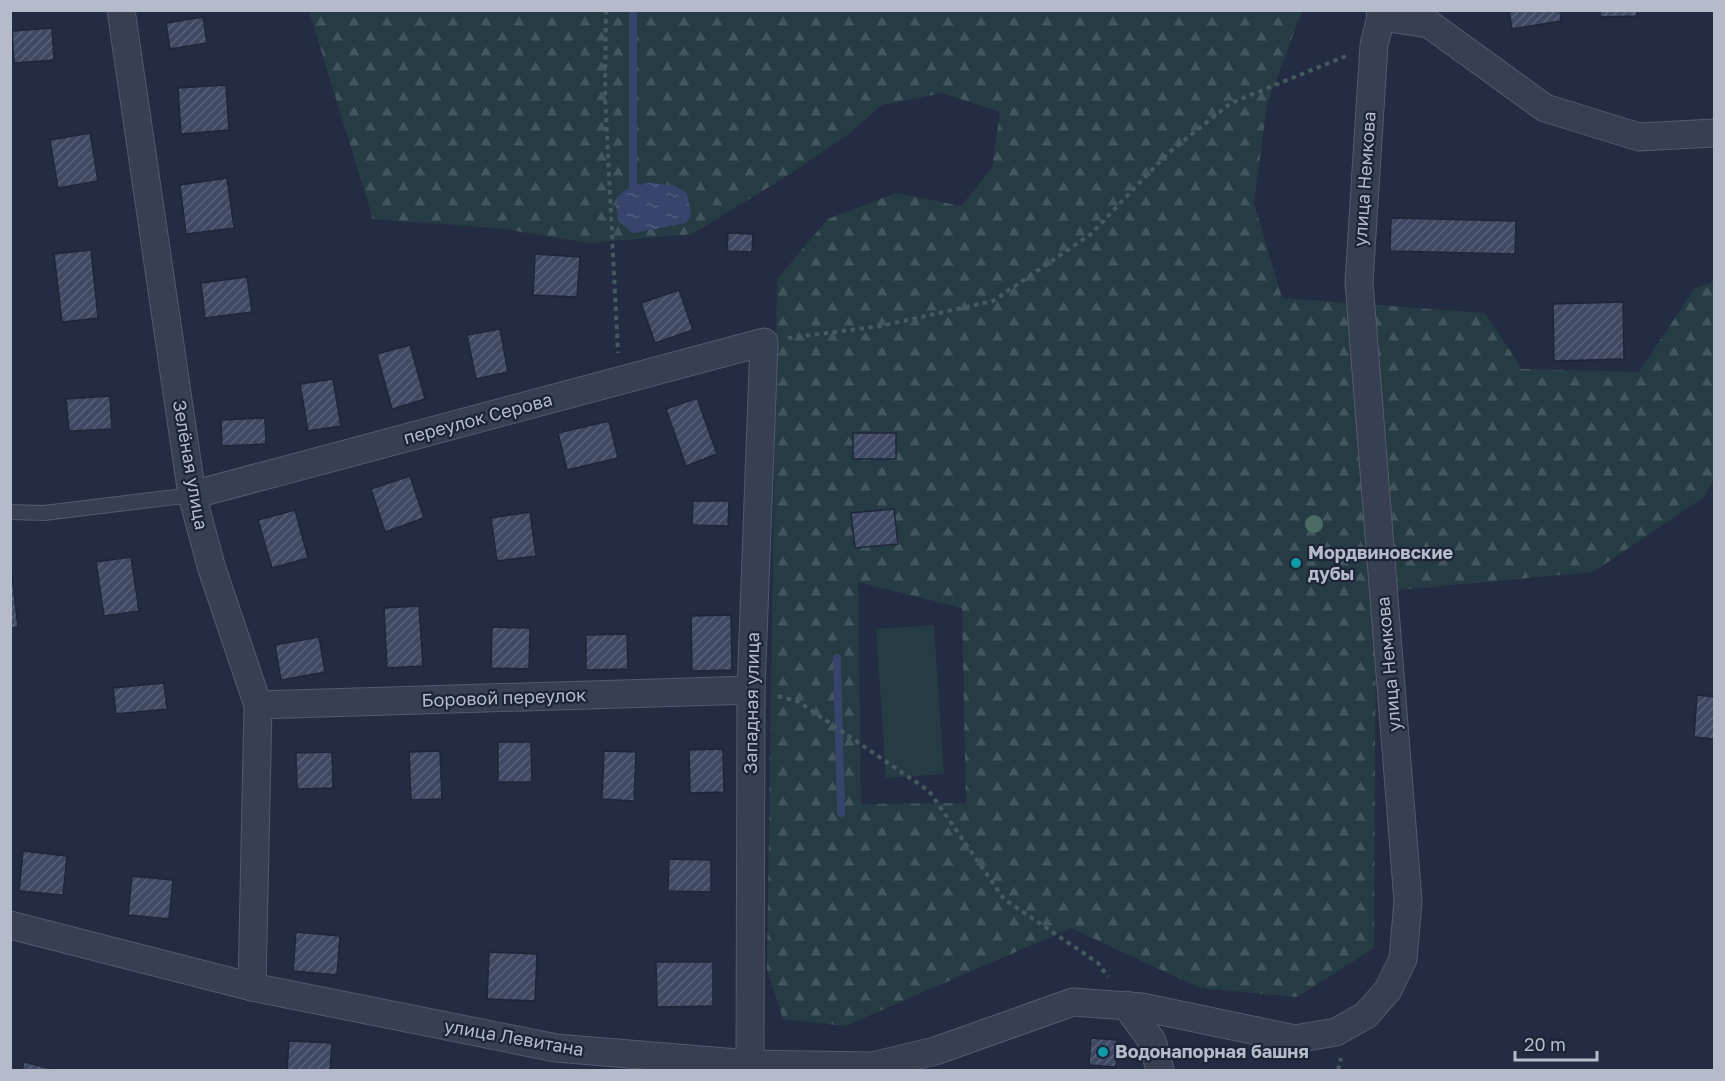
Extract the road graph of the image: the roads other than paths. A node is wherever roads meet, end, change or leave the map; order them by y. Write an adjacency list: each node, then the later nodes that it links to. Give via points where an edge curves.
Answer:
1 (121, 10): 5 (street, Зелёная улица)
2 (1381, 14): 3 (street, via 1429,24 1545,108 1639,137); 12 (street, улица Немкова, via 1374,45 1359,282 1408,901 1403,959 1388,990 1366,1015 1336,1032)
3 (1714, 133)
4 (764, 342): 5 (street, переулок Серова); 7 (street, Западная улица)
5 (192, 495): 6 (lane, via 44,513); 8 (street, Зелёная улица, via 212,569)
6 (10, 512)
7 (751, 690): 8 (street, Боровой переулок); 13 (street, Западная улица)
8 (258, 705): 10 (street, Зелёная улица)
9 (10, 925): 10 (street, улица Левитана)
10 (252, 987): 13 (street, улица Левитана, via 556,1048)
11 (1126, 1005): 12 (street, улица Левитана); 13 (street, улица Левитана, via 1073,1002 935,1051 872,1066); 14 (street, via 1152,1041)
12 (1295, 1039)
13 (750, 1064)
14 (1160, 1071)

